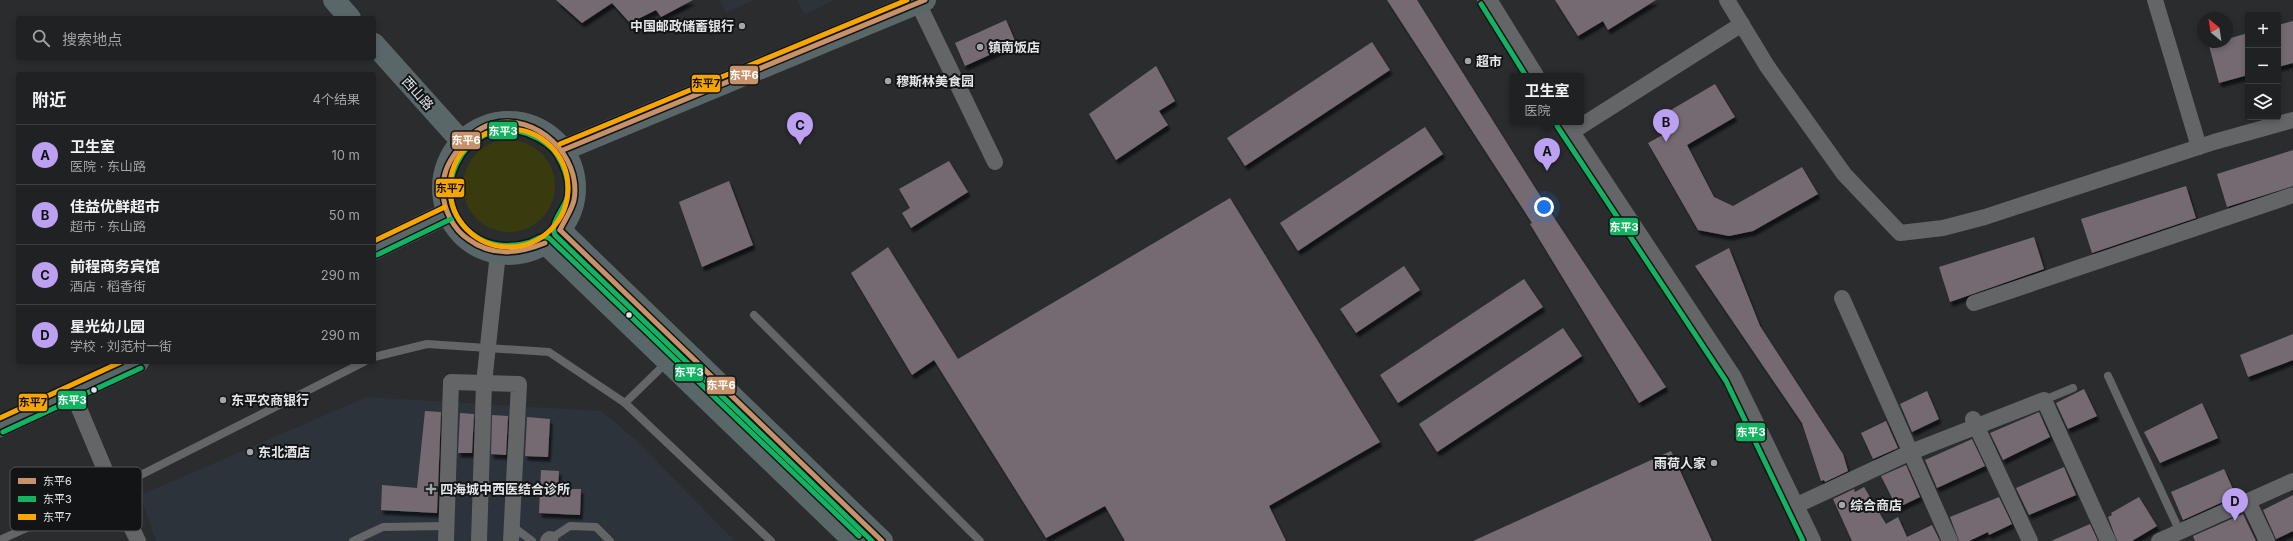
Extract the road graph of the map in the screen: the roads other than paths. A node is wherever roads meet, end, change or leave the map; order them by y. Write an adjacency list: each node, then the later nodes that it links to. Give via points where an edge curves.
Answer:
1 (334, 0): 6 (main road)
2 (1487, 0): 9 (street)
3 (1727, 0): 7 (street)
4 (2155, 0): 14 (street)
5 (921, 1): 15 (main road); 16 (street)
6 (348, 16)
7 (1742, 24): 10 (street); 14 (street, via 1767,66 1844,174 1900,233 1943,228 1985,217)
8 (376, 46): 13 (main road, 西山路)
9 (1532, 73)
10 (1584, 117)
11 (2293, 120): 14 (street)
12 (1566, 128): 43 (street, via 1732,378)
13 (462, 142): 15 (main road, via 471,134 495,123 520,123 545,132); 18 (main road, via 453,153 444,177 443,189)
14 (2199, 147)
15 (563, 150): 19 (main road, via 574,173 575,187 571,211)
16 (995, 162)
17 (2293, 195): 23 (street)
18 (448, 213): 20 (main road); 21 (main road, via 463,235 474,244)
19 (553, 236): 21 (main road, via 524,252); 27 (main road); 58 (main road)
20 (376, 248)
21 (498, 253): 25 (street)
22 (1842, 298): 38 (street)
23 (1974, 304)
24 (754, 315): 59 (lane)
25 (488, 347): 26 (lane, via 426,344); 31 (street); 35 (lane, via 549,352)
26 (376, 356)
27 (668, 361): 35 (lane); 57 (main road)
28 (134, 364): 33 (main road)
29 (360, 364): 40 (lane)
30 (2108, 376): 48 (lane)
31 (484, 383): 46 (street, via 451,382); 47 (street, via 520,384); 53 (street)
32 (2073, 388): 34 (lane)
33 (73, 394): 37 (main road); 39 (street)
34 (2044, 400): 36 (street); 63 (street)
35 (625, 403): 56 (lane)
36 (1975, 422): 38 (street); 62 (street)
37 (0, 426)
38 (1911, 452): 43 (street); 61 (street)
39 (104, 467)
40 (142, 474)
41 (2293, 481): 42 (street)
42 (2248, 501): 48 (street); 65 (street)
43 (1795, 506): 60 (street)
44 (20, 531): 49 (lane)
45 (133, 531): 51 (street)
46 (446, 534): 52 (lane, via 383,527)
47 (511, 534): 54 (lane)
48 (2182, 536): 64 (street)
49 (0, 540)
50 (549, 540): 55 (lane, via 570,526 596,528)
51 (138, 541)
52 (353, 541)
53 (479, 541)
54 (532, 541)
55 (610, 541)
56 (771, 541)
57 (854, 541)
58 (882, 541)
59 (980, 541)
60 (1811, 541)
61 (1950, 541)
62 (2030, 541)
63 (2108, 541)
64 (2159, 541)
65 (2267, 541)

